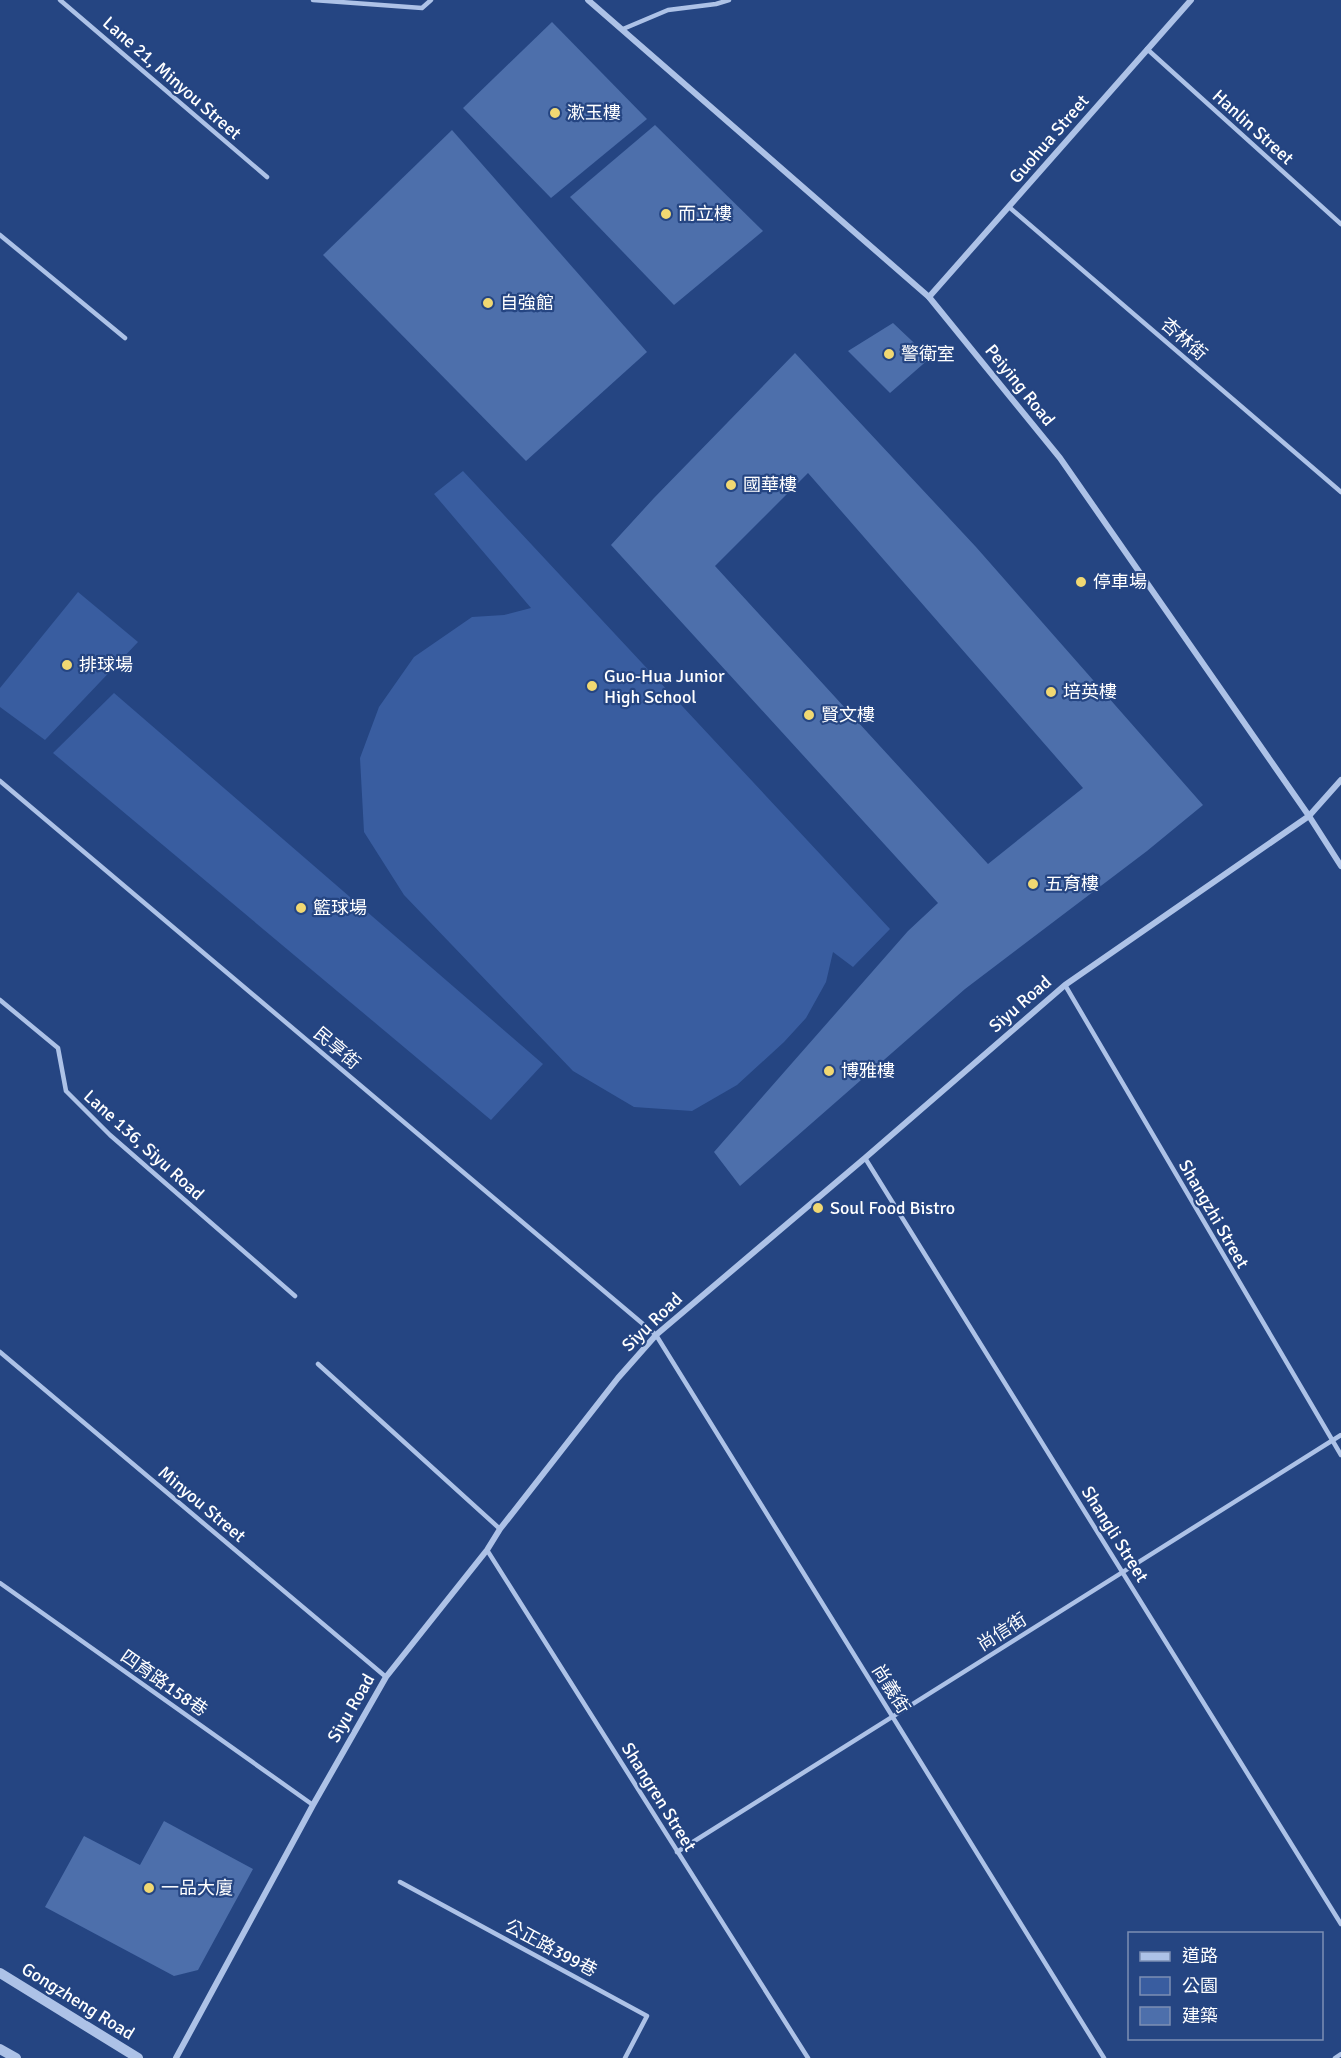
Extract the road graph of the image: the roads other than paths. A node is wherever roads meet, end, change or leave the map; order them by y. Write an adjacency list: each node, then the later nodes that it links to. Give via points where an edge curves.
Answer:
1 (60, 0): 9 (lane, Lane 21, Minyou Street)
2 (313, 0): 3 (lane, via 422,8)
3 (431, 0)
4 (588, 0): 7 (street, Peiying Road)
5 (729, 0): 7 (lane, via 668,10)
6 (1191, 0): 8 (street, Guohua Street)
7 (623, 29): 13 (street, Peiying Road)
8 (1147, 49): 10 (street, Guohua Street); 11 (lane, Hanlin Street)
9 (267, 177)
10 (1010, 207): 13 (street, Guohua Street); 15 (lane, 杏林街)
11 (1341, 224)
12 (0, 235): 14 (lane)
13 (929, 297): 18 (street, Peiying Road, via 1060,458)
14 (125, 338)
15 (1341, 492)
16 (1341, 780): 18 (street, Siyu Road)
17 (0, 781): 24 (lane, 民享街)
18 (1309, 816): 19 (street, Peiying Road); 20 (street, Siyu Road)
19 (1341, 866)
20 (1065, 985): 22 (street, Siyu Road); 28 (lane, Shangzhi Street)
21 (0, 1000): 23 (lane, Lane 136, Siyu Road, via 58,1048 66,1091 110,1135)
22 (865, 1158): 24 (street, Siyu Road); 32 (lane, Shangli Street)
23 (295, 1296)
24 (656, 1335): 30 (street, Siyu Road); 35 (lane, 尚義街)
25 (0, 1352): 34 (lane, Minyou Street)
26 (318, 1364): 30 (lane)
27 (1341, 1435): 28 (lane, 尚信街)
28 (1331, 1441): 29 (lane, Shangzhi Street); 32 (lane, 尚信街)
29 (1341, 1455)
30 (500, 1529): 31 (street, Siyu Road)
31 (486, 1550): 34 (street, Siyu Road); 37 (lane, Shangren Street)
32 (1122, 1572): 35 (lane, 尚信街); 39 (lane, Shangli Street)
33 (0, 1582): 36 (lane, 四育路158巷)
34 (386, 1677): 36 (street, Siyu Road)
35 (892, 1717): 37 (lane, 尚信街); 48 (lane, 尚義街)
36 (313, 1805): 45 (street, Siyu Road)
37 (677, 1852): 47 (lane, Shangren Street)
38 (400, 1882): 46 (lane, 公正路399巷, via 647,2016)
39 (1341, 1924)
40 (0, 1973): 44 (street, Gongzheng Road)
41 (0, 2049): 43 (street)
42 (1341, 2054): 49 (lane)
43 (16, 2058)
44 (138, 2058)
45 (177, 2058)
46 (625, 2058)
47 (808, 2058)
48 (1104, 2058)
49 (1335, 2058)

